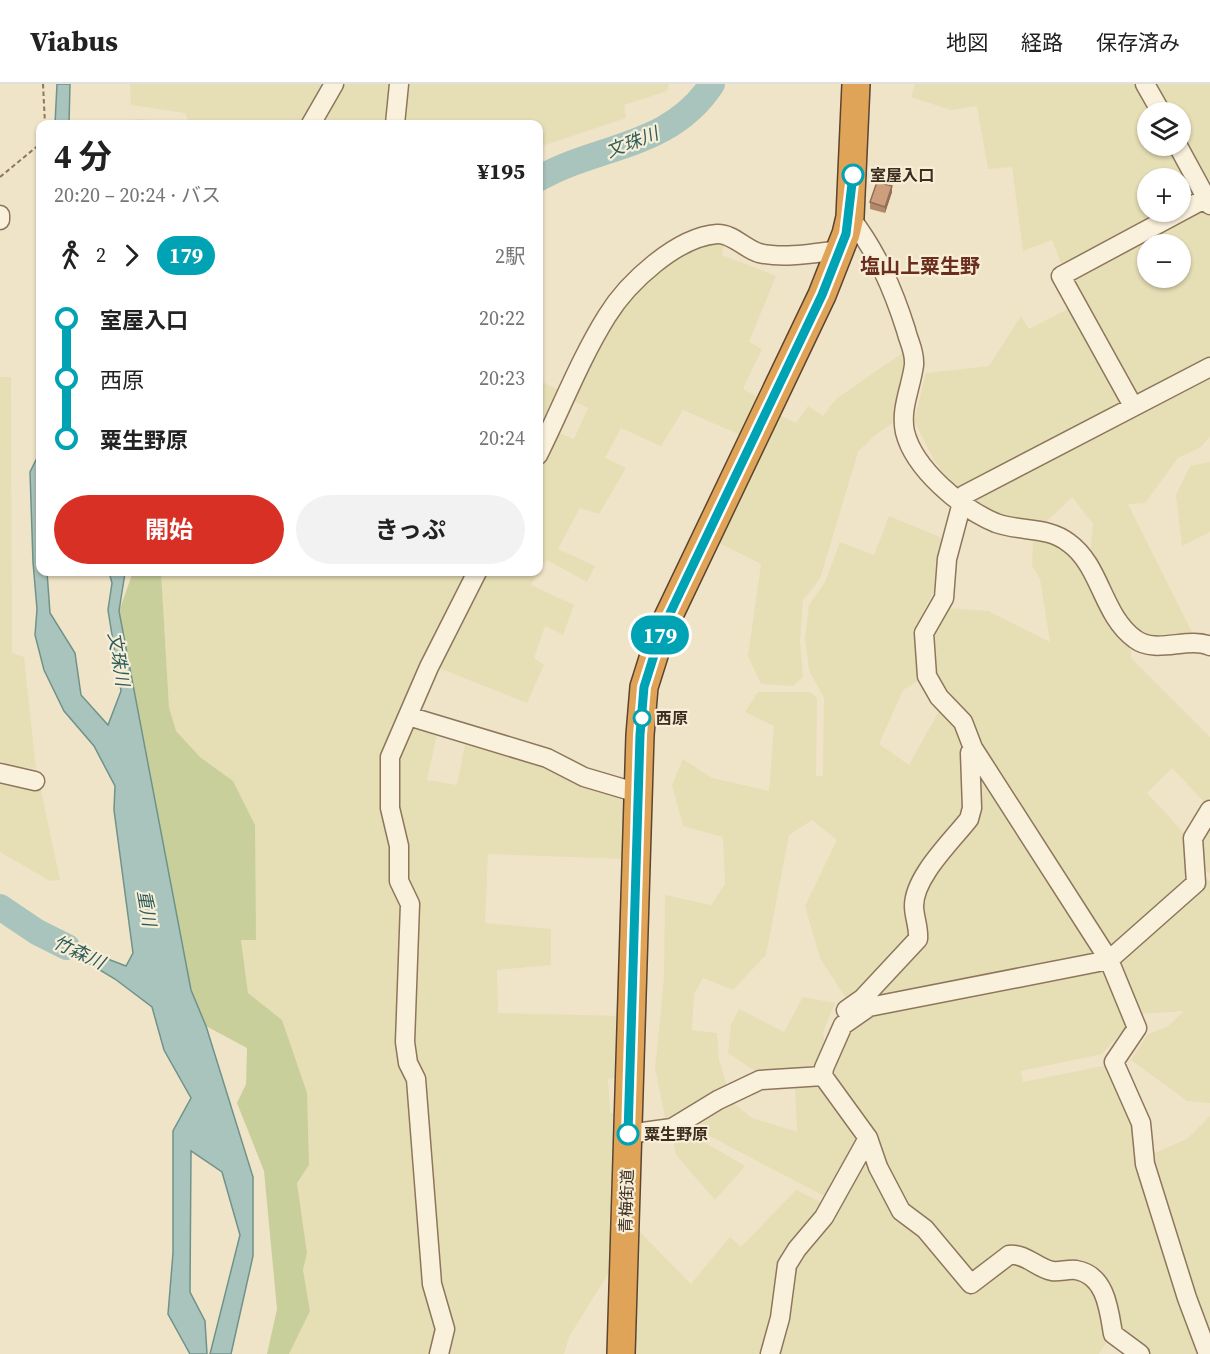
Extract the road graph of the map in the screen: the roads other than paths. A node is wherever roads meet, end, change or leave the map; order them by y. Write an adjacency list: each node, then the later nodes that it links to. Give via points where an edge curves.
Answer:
1 (334, 84): 6 (street)
2 (399, 84): 7 (street)
3 (856, 84): 11 (highway, 青梅街道)
4 (1145, 84): 5 (street)
5 (1155, 102)
6 (313, 120)
7 (395, 120)
8 (1184, 156): 9 (street)
9 (1209, 200): 15 (street, via 1061,276)
10 (0, 215): 12 (street)
11 (850, 217): 13 (highway, 青梅街道); 17 (street, via 895,294 914,349 904,406 906,433 922,465)
12 (0, 220)
13 (840, 250): 16 (street, via 807,255 758,253 718,234 683,243 643,275 607,315); 24 (highway, 青梅街道, via 662,630 644,687)
14 (1210, 366): 15 (street)
15 (1133, 406): 17 (street, via 964,495)
16 (543, 445)
17 (961, 503): 19 (street, via 997,523 1052,533 1067,541 1080,552 1119,625 1136,640 1153,645); 21 (street, via 947,559 944,598 924,633 927,676 939,697 963,722)
18 (475, 576): 20 (street)
19 (1210, 646)
20 (408, 716): 24 (street, via 547,758 584,777); 31 (street, via 395,743 388,777 399,846 399,881 410,904 405,1042 408,1063 416,1079 432,1284 445,1329)
21 (973, 748): 26 (street); 27 (street, via 969,753 969,819 917,888 914,907 918,939 863,998 836,1018 829,1034)
22 (0, 772): 23 (street)
23 (35, 781)
24 (638, 793): 29 (highway, 青梅街道)
25 (1210, 810): 26 (street, via 1193,838 1196,883)
26 (1109, 960): 27 (street, via 869,1007 843,1025); 35 (street, via 1137,1028 1114,1062 1141,1123 1145,1164)
27 (835, 1043): 28 (street)
28 (823, 1076): 29 (street, via 760,1080 672,1128); 30 (street)
29 (628, 1134): 32 (highway, 青梅街道)
30 (868, 1138): 33 (street, via 824,1217 787,1265 780,1318); 34 (street, via 901,1211 925,1229 971,1284 1009,1255 1016,1254 1053,1271 1084,1272 1108,1298 1113,1334)
31 (439, 1354)
32 (621, 1354)
33 (770, 1354)
34 (1140, 1354)
35 (1208, 1354)

